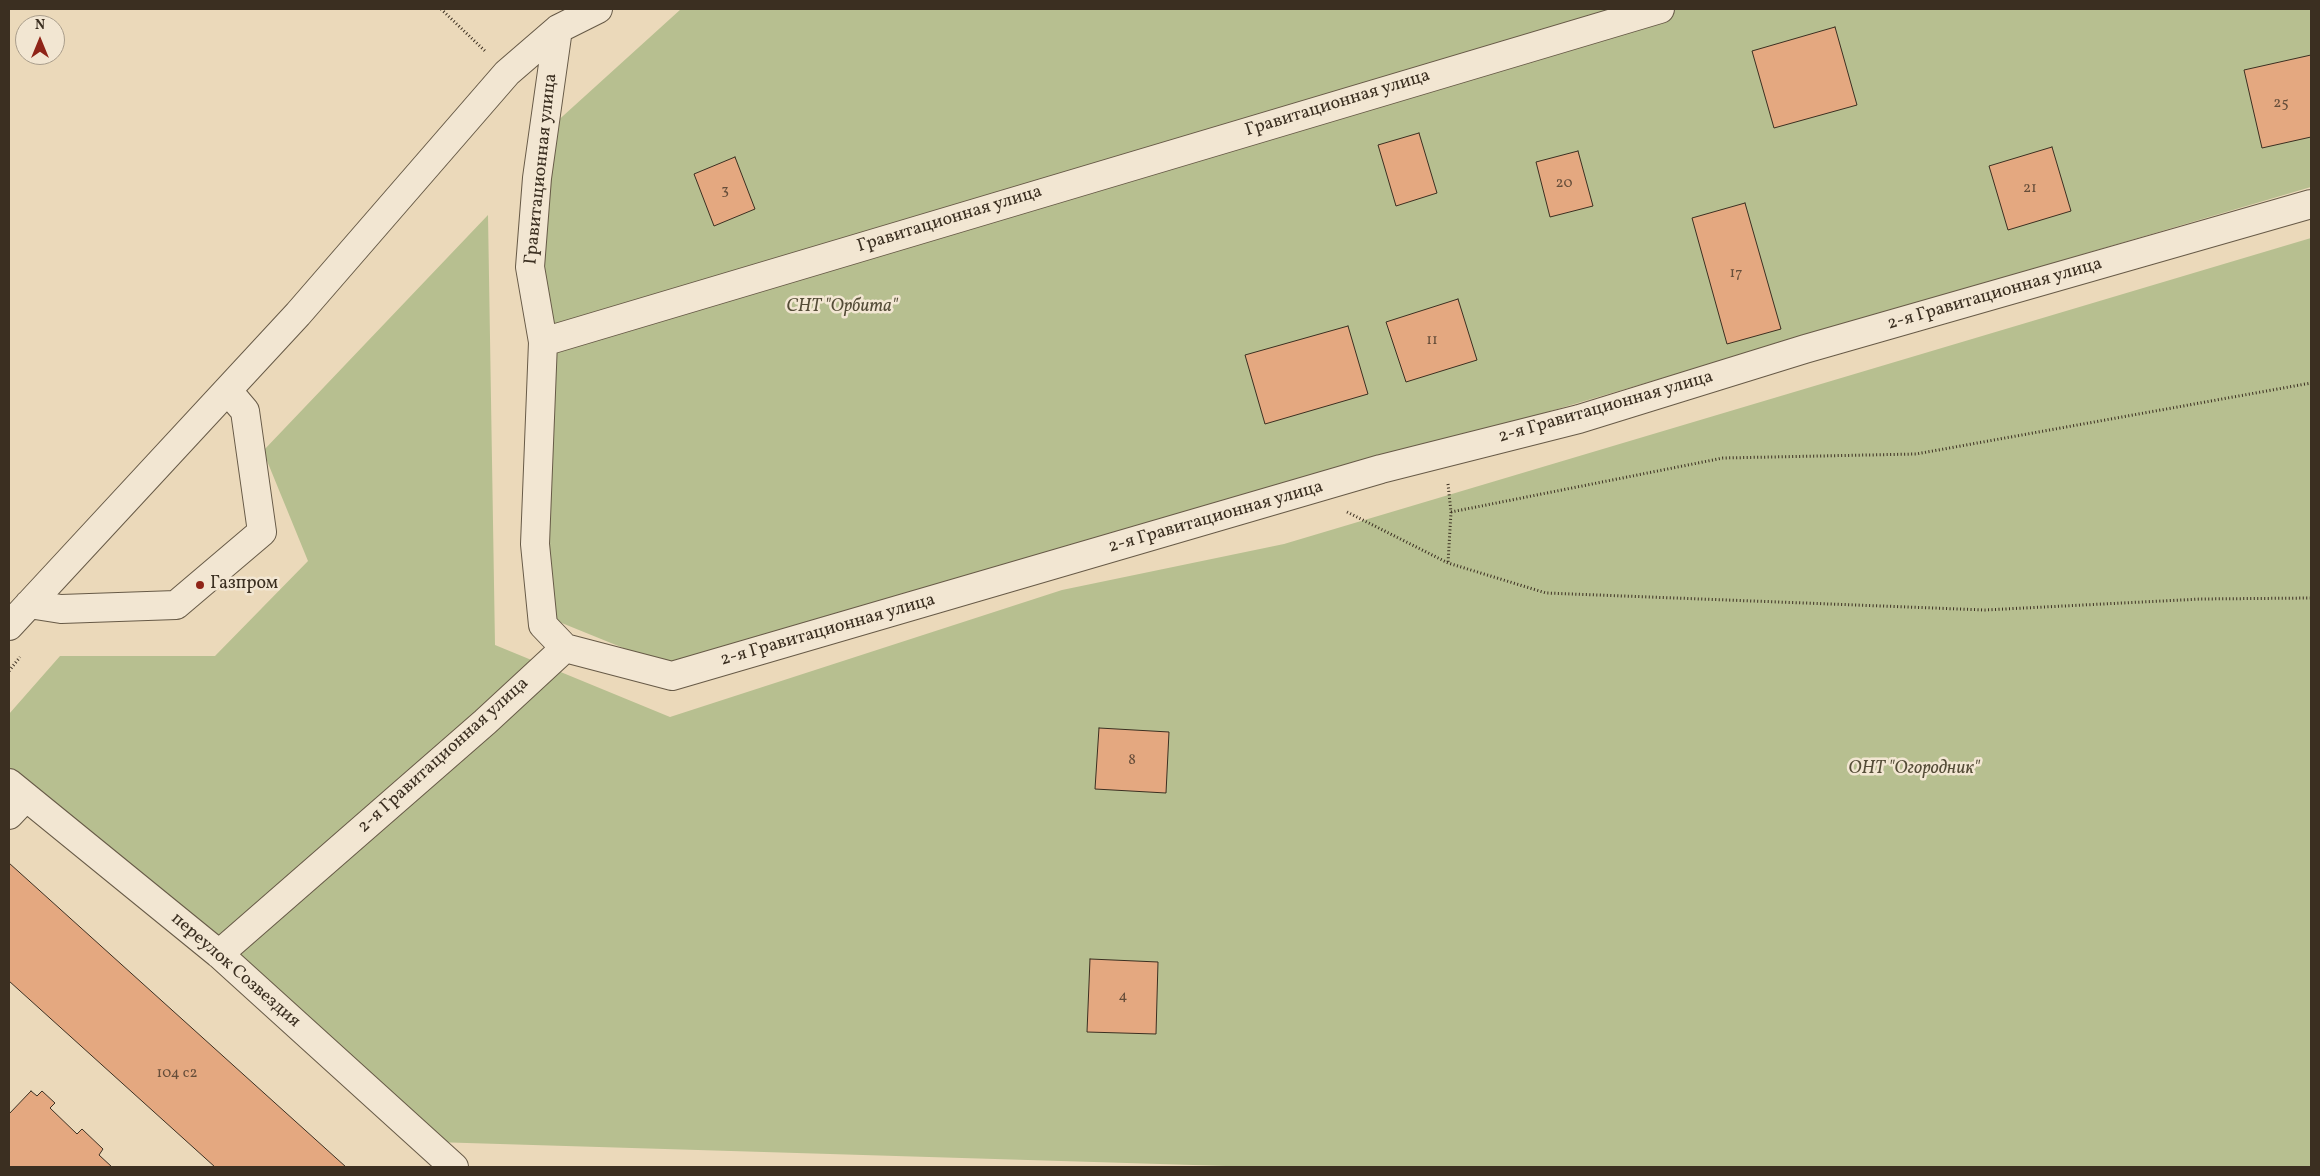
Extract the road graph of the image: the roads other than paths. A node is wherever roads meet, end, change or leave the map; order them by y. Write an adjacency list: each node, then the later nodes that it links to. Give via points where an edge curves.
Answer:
1 (598, 9): 3 (street)
2 (1660, 9): 5 (street, Гравитационная улица)
3 (558, 29): 5 (street, Гравитационная улица, via 537,178 530,267); 6 (street, via 507,73)
4 (2311, 204): 9 (street, 2-я Гравитационная улица, via 1805,349 1578,419 1382,469 672,676)
5 (543, 342): 9 (street, via 535,544 543,625)
6 (228, 391): 7 (street); 7 (street, via 245,411 262,532 176,605 61,609)
7 (29, 604): 8 (street)
8 (9, 626)
9 (565, 648): 11 (street, 2-я Гравитационная улица)
10 (15, 799): 11 (street, переулок Созвездия)
11 (219, 954): 12 (street, переулок Созвездия)
12 (454, 1167)

